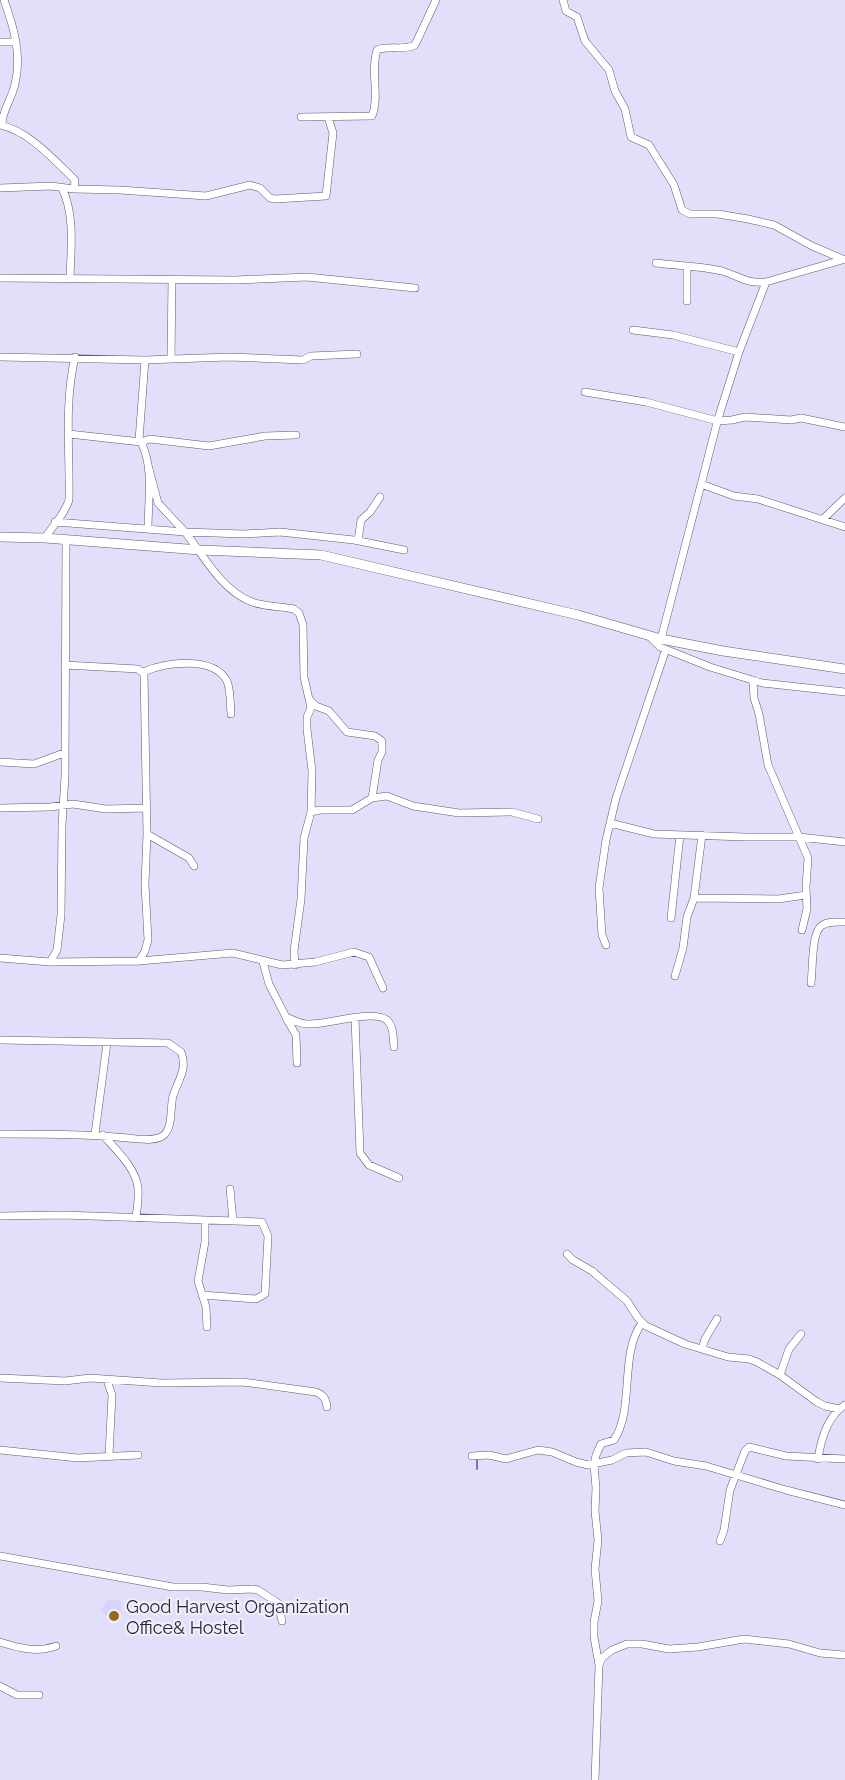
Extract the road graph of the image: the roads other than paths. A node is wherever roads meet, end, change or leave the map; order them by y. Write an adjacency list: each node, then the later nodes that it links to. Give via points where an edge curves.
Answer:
1 (4, 0): 5 (street)
2 (435, 0): 7 (street, via 415,45 377,50 373,115)
3 (563, 0): 17 (street, via 565,9 577,17 585,40 609,70 625,109 631,137 649,145 674,185 682,210 774,225 845,260)
4 (0, 42): 5 (street)
5 (16, 42): 8 (street, via 15,83)
6 (301, 117): 7 (street)
7 (328, 117): 11 (street, via 333,133 326,196 275,199 250,185 206,196)
8 (1, 125): 11 (street, via 44,151 75,180)
9 (0, 188): 10 (street)
10 (62, 188): 11 (street); 14 (street, via 69,210)
11 (74, 189)
12 (656, 262): 13 (street)
13 (687, 268): 17 (street, via 721,271 750,283); 19 (street)
14 (70, 277): 15 (street); 16 (street)
15 (0, 278)
16 (172, 279): 18 (street, via 307,277); 25 (street)
17 (766, 282): 21 (street)
18 (415, 288)
19 (687, 301)
20 (633, 330): 21 (street, via 673,335)
21 (739, 352): 28 (street)
22 (357, 354): 25 (street, via 311,356 303,360)
23 (0, 357): 24 (street)
24 (75, 357): 26 (street); 30 (street)
25 (171, 359): 26 (street)
26 (145, 360): 32 (street)
27 (585, 392): 28 (street, via 646,402)
28 (718, 421): 29 (street, via 801,418); 34 (street)
29 (845, 428)
30 (69, 435): 32 (street); 38 (street, via 69,500 64,514)
31 (296, 435): 32 (street, via 208,446)
32 (140, 441): 33 (street)
33 (148, 465): 40 (street); 41 (street, via 158,503)
34 (701, 484): 37 (street); 49 (street)
35 (380, 497): 45 (street, via 361,520)
36 (845, 498): 37 (street)
37 (823, 519): 39 (street)
38 (55, 522): 40 (street); 43 (street)
39 (845, 527)
40 (148, 529): 41 (street)
41 (185, 532): 45 (street, via 274,532); 46 (street)
42 (0, 537): 43 (main road)
43 (45, 538): 44 (main road)
44 (66, 541): 46 (main road); 51 (street)
45 (358, 541): 47 (street)
46 (200, 550): 48 (main road, via 321,555 578,615); 56 (street, via 220,579 248,600 299,613 303,625 304,677)
47 (404, 550)
48 (649, 636): 49 (main road); 50 (street)
49 (661, 639): 52 (main road)
50 (666, 649): 54 (street); 66 (street)
51 (65, 664): 53 (street); 58 (street)
52 (845, 669)
53 (143, 672): 57 (street, via 187,664 209,667 224,676 228,684); 63 (street)
54 (753, 680): 55 (street); 70 (street, via 768,765)
55 (845, 692)
56 (310, 700): 60 (street, via 329,711 347,732 375,736 382,741); 64 (street, via 307,729 312,762)
57 (231, 714)
58 (64, 753): 59 (street, via 34,764); 61 (street)
59 (0, 762)
60 (372, 798): 64 (street, via 352,810); 65 (street, via 387,796 413,806 459,813 513,812)
61 (63, 807): 62 (street); 63 (street, via 73,804 106,809); 81 (street, via 61,915 57,950)
62 (0, 808)
63 (147, 808): 67 (street)
64 (311, 812): 83 (street, via 304,838)
65 (538, 819)
66 (610, 823): 68 (street, via 654,834); 78 (street, via 599,888)
67 (147, 834): 72 (street, via 189,858); 80 (street, via 148,940)
68 (680, 835): 69 (street); 75 (street)
69 (702, 835): 70 (street); 74 (street)
70 (799, 837): 71 (street); 73 (street, via 808,858)
71 (845, 842)
72 (194, 866)
73 (806, 895): 74 (street); 77 (street)
74 (694, 898): 84 (street)
75 (671, 918)
76 (845, 922): 85 (street, via 825,924 817,931)
77 (802, 930)
78 (606, 945)
79 (0, 958): 81 (street)
80 (139, 961): 81 (street); 82 (street, via 233,952)
81 (50, 962)
82 (263, 962): 83 (street); 87 (street)
83 (295, 965): 86 (street, via 360,953 369,957)
84 (675, 976)
85 (811, 983)
86 (383, 988)
87 (286, 1017): 88 (street, via 305,1024); 92 (street, via 296,1035)
88 (355, 1018): 91 (street, via 386,1019 392,1028); 96 (street, via 360,1153 369,1165)
89 (0, 1040): 90 (street)
90 (107, 1043): 94 (street); 95 (street, via 168,1043 181,1052 184,1064 166,1134 150,1139)
91 (394, 1047)
92 (297, 1063)
93 (0, 1134): 94 (street)
94 (95, 1134): 95 (street)
95 (103, 1135): 99 (street, via 136,1181)
96 (399, 1178)
97 (230, 1189): 101 (street)
98 (0, 1216): 99 (street)
99 (136, 1218): 100 (street)
100 (205, 1220): 101 (street); 103 (street, via 198,1272)
101 (233, 1221): 103 (street, via 262,1222 266,1229 265,1294 256,1299)
102 (567, 1254): 105 (street, via 627,1301)
103 (202, 1295): 106 (street)
104 (717, 1319): 108 (street)
105 (642, 1323): 108 (street, via 673,1340); 120 (street, via 630,1354 626,1401 618,1432 614,1440 602,1444)
106 (207, 1327)
107 (801, 1334): 109 (street, via 789,1349)
108 (702, 1349): 109 (street, via 749,1359)
109 (780, 1375): 113 (street, via 817,1402)
110 (0, 1378): 111 (street)
111 (107, 1380): 112 (street, via 259,1384 316,1392 323,1395); 115 (street, via 112,1395)
112 (327, 1407)
113 (842, 1407): 118 (street, via 827,1426)
114 (0, 1450): 115 (street, via 78,1458)
115 (109, 1455): 116 (street)
116 (138, 1455)
117 (472, 1456): 120 (street, via 506,1459 538,1450)
118 (818, 1459): 119 (street); 121 (street, via 751,1447 745,1451)
119 (845, 1459)
120 (594, 1465): 121 (street, via 626,1453 646,1452); 129 (street, via 598,1540 594,1637)
121 (736, 1475): 122 (street); 123 (street)
122 (845, 1505)
123 (720, 1540)
124 (0, 1556): 125 (street, via 173,1587 258,1590 278,1603)
125 (282, 1621)
126 (0, 1642): 127 (street, via 32,1650)
127 (56, 1646)
128 (845, 1655): 129 (street, via 744,1638 669,1649 627,1644 607,1653)
129 (599, 1665): 132 (street)
130 (0, 1686): 131 (street, via 17,1695)
131 (39, 1695)
132 (595, 1780)

